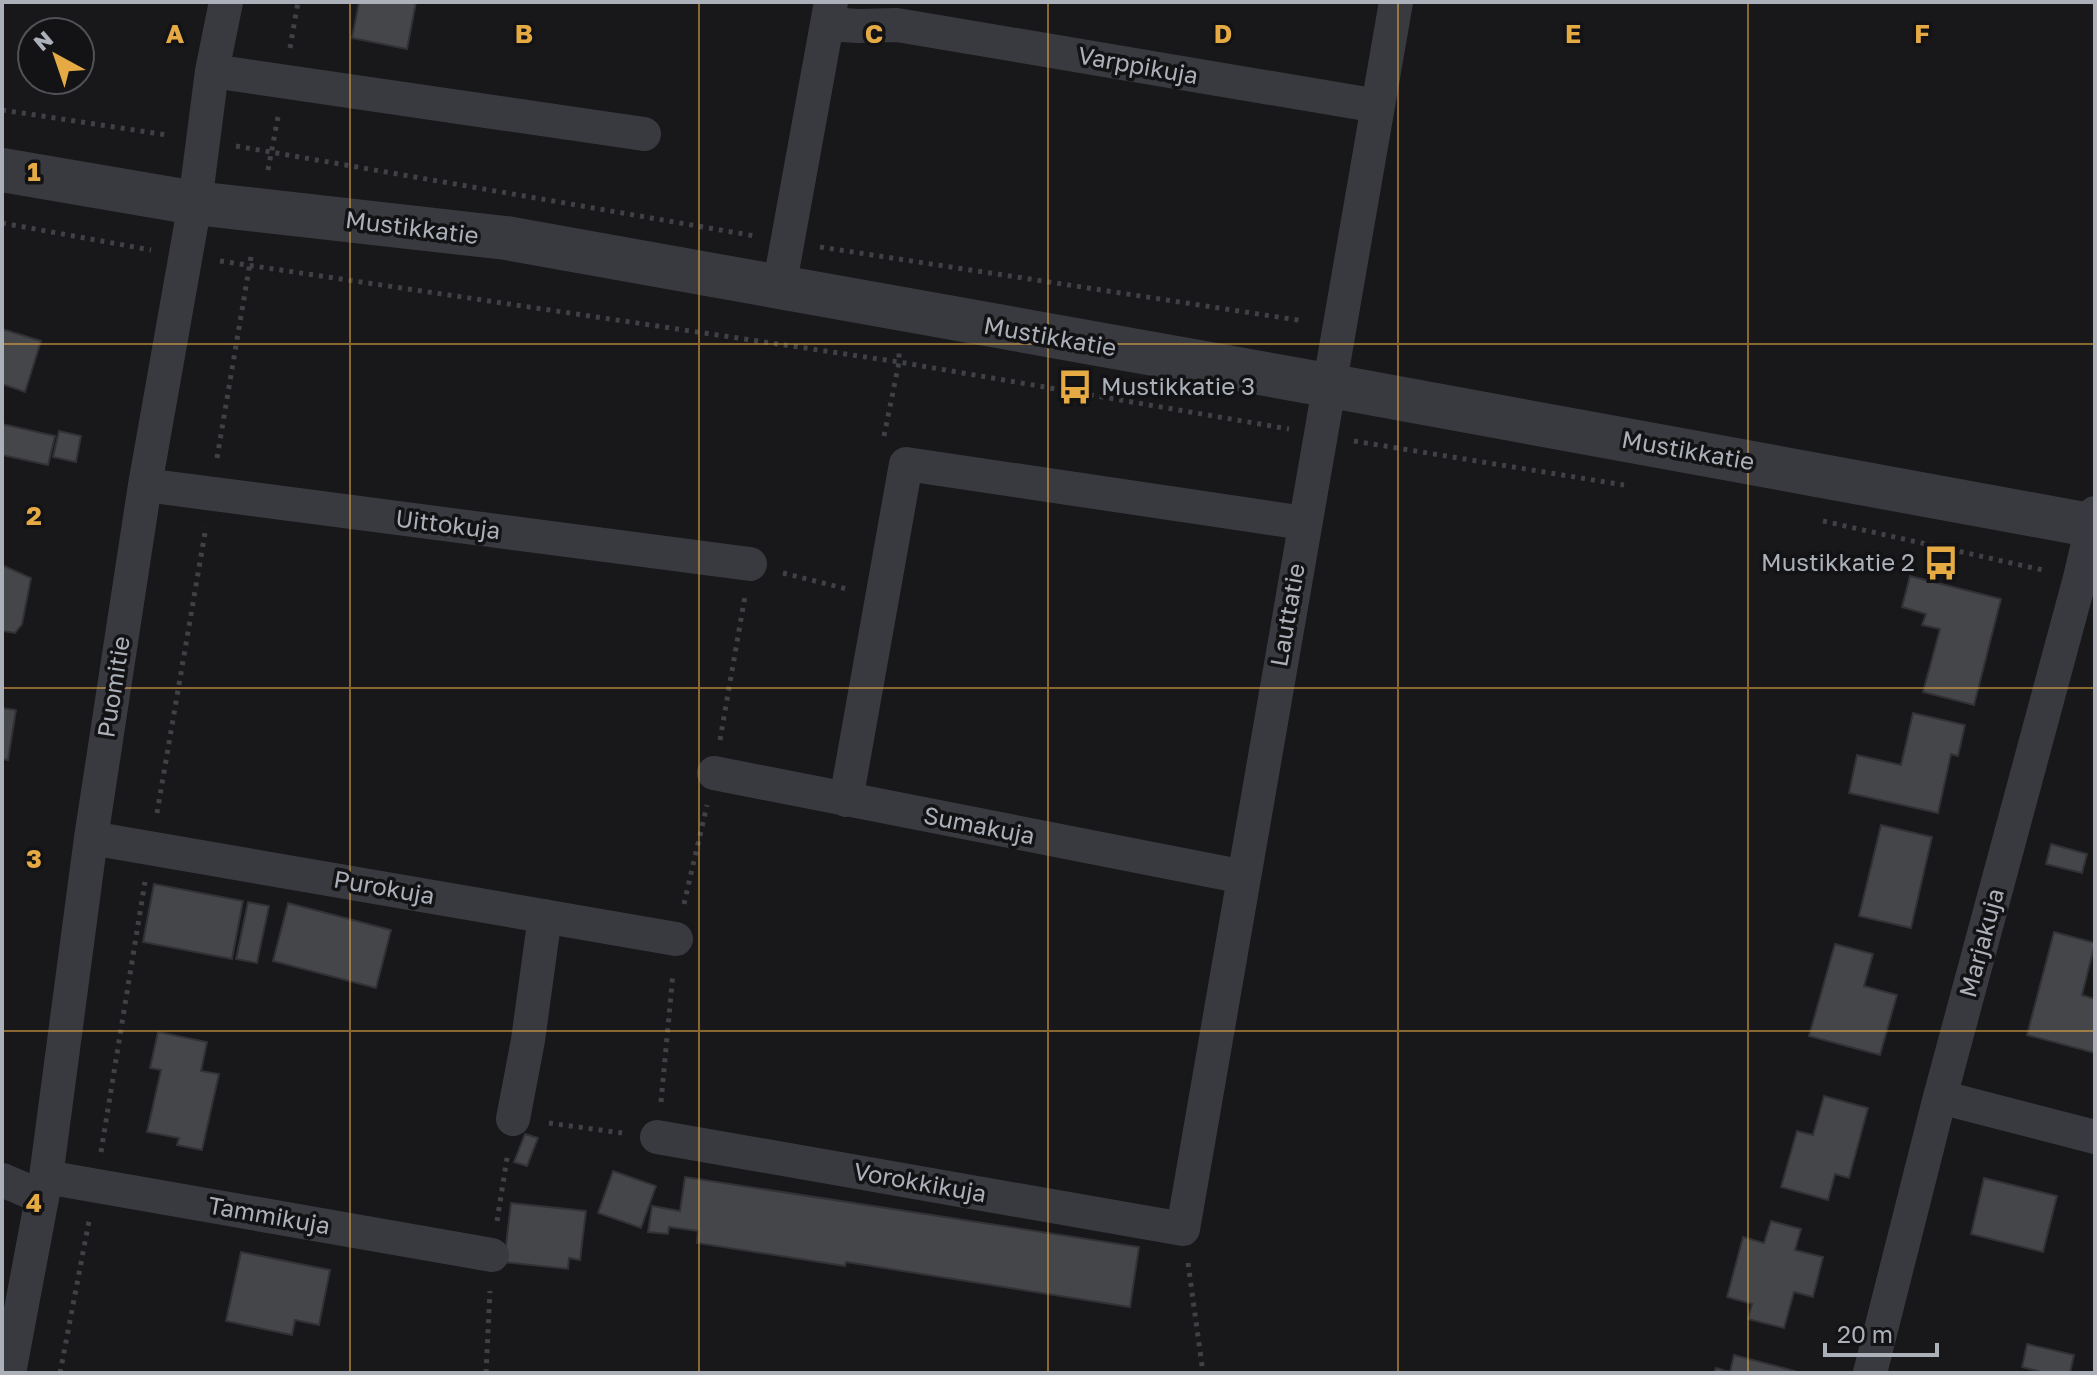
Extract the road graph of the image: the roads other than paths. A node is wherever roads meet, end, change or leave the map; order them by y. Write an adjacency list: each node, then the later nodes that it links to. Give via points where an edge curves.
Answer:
1 (226, 2): 4 (street, Puomitie)
2 (1396, 2): 5 (street, Lauttatie)
3 (829, 13): 5 (street, Varppikuja, via 858,26 897,25); 9 (street)
4 (212, 71): 6 (street); 8 (street, Puomitie)
5 (1378, 106): 10 (street, Lauttatie)
6 (644, 134)
7 (2, 170): 8 (street, Mustikkatie)
8 (195, 203): 9 (street, Mustikkatie, via 506,238); 11 (street, Puomitie)
9 (779, 288): 10 (street, Mustikkatie)
10 (1328, 385): 12 (street, Mustikkatie); 13 (street, Lauttatie)
11 (145, 485): 14 (street, Uittokuja); 17 (street, Puomitie)
12 (2094, 521): 21 (street, Marjakuja)
13 (1304, 523): 16 (street, via 906,464); 18 (street, Lauttatie)
14 (750, 564)
15 (714, 773): 16 (street, Sumakuja)
16 (846, 800): 18 (street, Sumakuja)
17 (91, 838): 19 (street, Purokuja); 26 (street, Puomitie)
18 (1244, 877): 27 (street, Lauttatie)
19 (545, 916): 20 (street, Purokuja); 22 (street)
20 (676, 939)
21 (1940, 1097): 24 (street); 30 (street, Marjakuja)
22 (513, 1119)
23 (657, 1137): 27 (street, Vorokkikuja)
24 (2095, 1137)
25 (2, 1180): 26 (street, Tammikuja)
26 (44, 1187): 28 (street, Tammikuja, via 96,1186); 29 (street, Puomitie)
27 (1183, 1229)
28 (492, 1255)
29 (9, 1373)
30 (1870, 1373)

